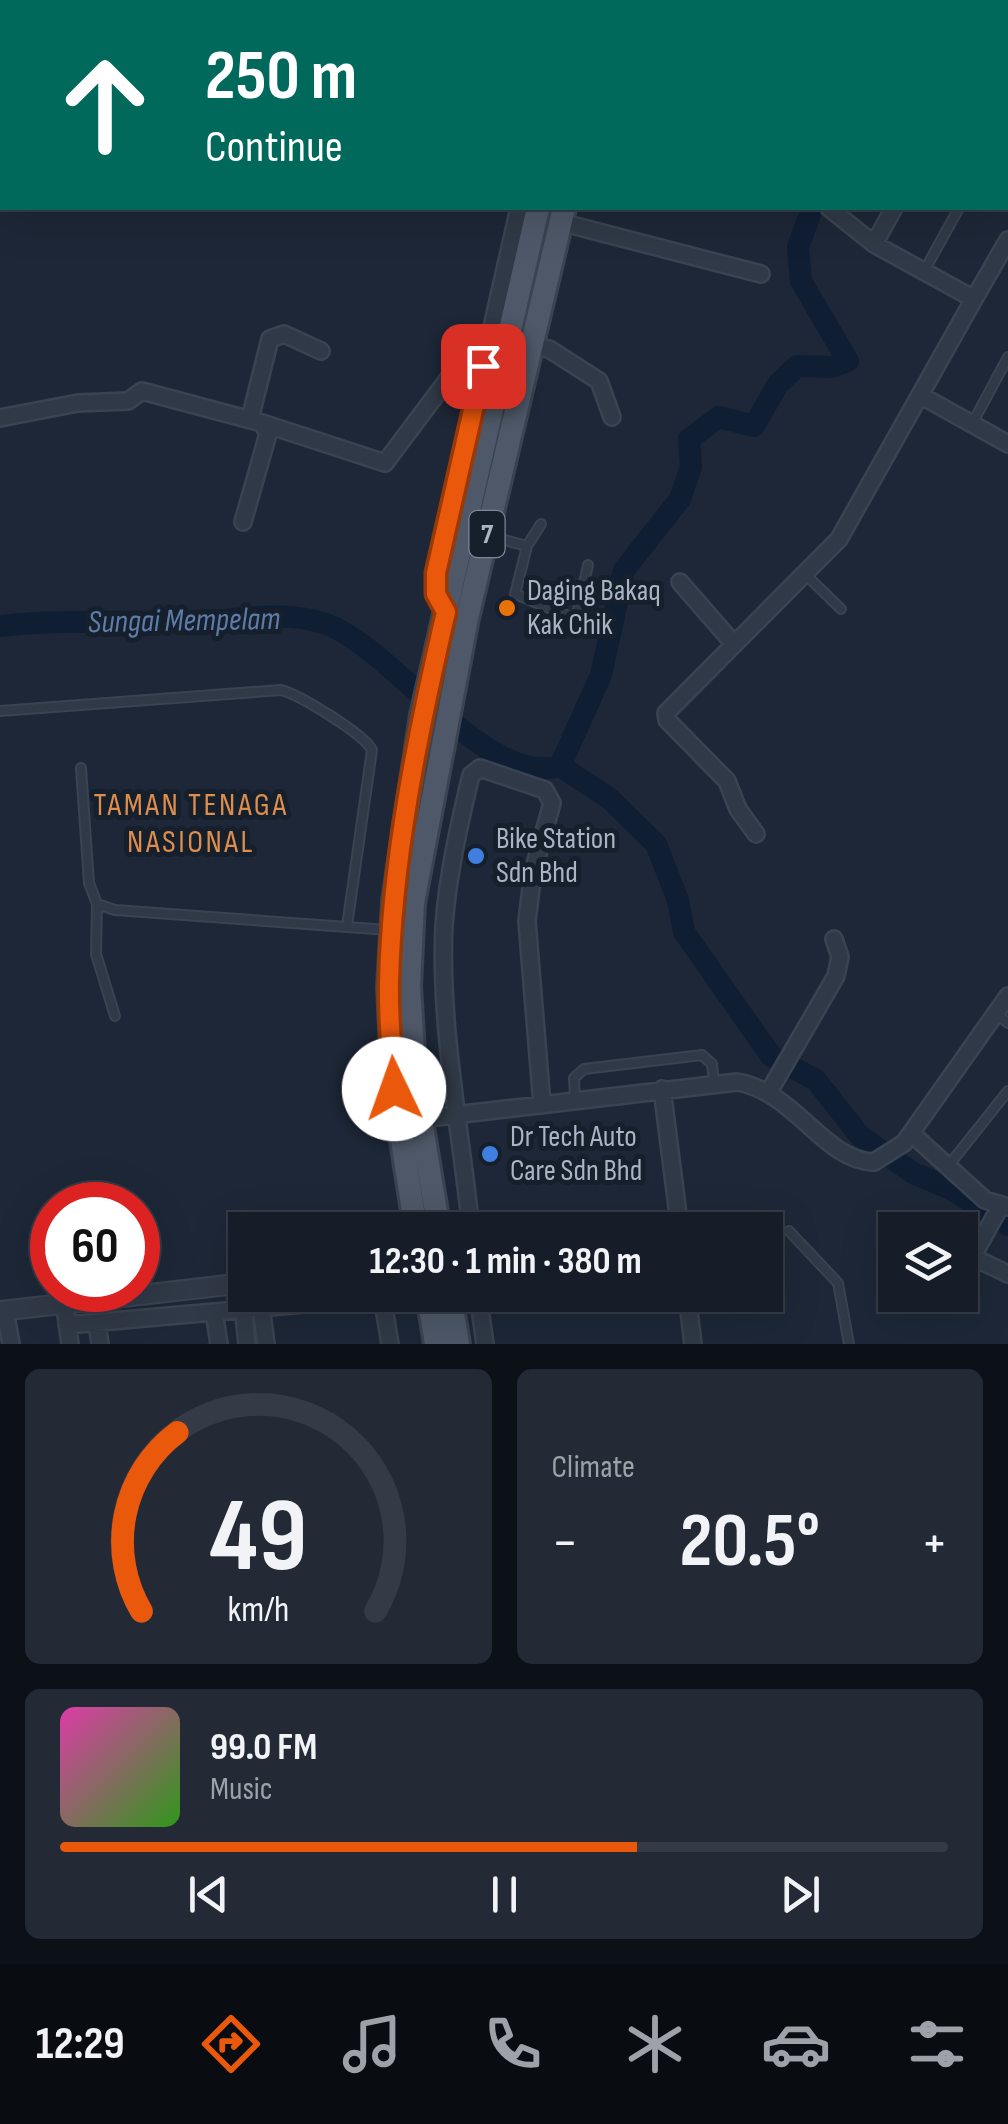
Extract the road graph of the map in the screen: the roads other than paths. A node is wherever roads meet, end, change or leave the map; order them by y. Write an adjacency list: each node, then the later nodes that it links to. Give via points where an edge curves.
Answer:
1 (519, 210): 12 (street)
2 (538, 210): 12 (main road, 7)
3 (832, 210): 7 (street)
4 (893, 210): 7 (street)
5 (959, 210): 9 (lane)
6 (562, 215): 10 (street); 12 (main road, 7)
7 (874, 244): 9 (street)
8 (1006, 247): 11 (street)
9 (923, 273): 11 (street)
10 (761, 274)
11 (974, 299): 15 (street)
12 (509, 338): 16 (street, via 550,349 599,381); 18 (street, via 475,342 385,463); 23 (main road, 7); 36 (main road, 7, via 422,716)
13 (320, 351): 18 (street, via 284,334 270,339)
14 (1008, 357): 19 (lane)
15 (920, 395): 19 (street); 26 (street, via 838,539)
16 (612, 417)
17 (0, 418): 18 (street, via 128,401 142,390)
18 (256, 421): 21 (street, via 268,434)
19 (972, 424): 20 (street)
20 (1008, 444)
21 (243, 522)
22 (542, 524): 24 (lane)
23 (486, 536): 24 (lane); 36 (main road, 7)
24 (527, 546): 25 (lane, via 515,594 571,617)
25 (588, 565)
26 (805, 574): 28 (lane); 29 (street)
27 (680, 582): 29 (street)
28 (841, 610)
29 (734, 643): 32 (street, via 670,704 667,720 727,781)
30 (0, 711): 34 (lane, via 281,690 303,696 325,716 360,732 372,750)
31 (81, 768): 33 (lane)
32 (756, 834)
33 (96, 904): 34 (lane); 39 (lane, via 96,954)
34 (348, 926): 36 (lane)
35 (444, 928): 36 (street); 46 (street, via 450,862 471,775 480,768 544,790 552,803 527,921); 47 (street)
36 (401, 930): 48 (main road, 7); 52 (main road, 7, via 394,1089)
37 (834, 939): 43 (street, via 840,957 836,976)
38 (1008, 996): 40 (street)
39 (115, 1016)
40 (1002, 1018): 49 (street)
41 (718, 1081): 42 (street); 43 (street); 45 (lane, via 702,1055 584,1069 574,1078)
42 (662, 1089): 45 (street); 55 (street)
43 (770, 1090): 49 (street, via 860,1160 889,1155)
44 (1008, 1090): 50 (lane)
45 (575, 1101): 46 (street)
46 (542, 1105): 47 (street)
47 (459, 1114): 48 (street); 54 (street)
48 (420, 1119): 53 (main road, 7)
49 (911, 1133): 50 (street)
50 (949, 1166): 51 (street)
51 (999, 1211): 57 (street)
52 (410, 1212)
53 (437, 1212)
54 (469, 1212)
55 (678, 1212)
56 (790, 1231): 87 (lane, via 838,1283)
57 (978, 1239)
58 (978, 1259): 59 (street)
59 (1008, 1274)
60 (228, 1286): 61 (street)
61 (160, 1292)
62 (30, 1306): 63 (street)
63 (2, 1310): 77 (street)
64 (228, 1311): 66 (street)
65 (66, 1312): 75 (street)
66 (214, 1312): 74 (street); 80 (street)
67 (241, 1312): 81 (street)
68 (262, 1312): 82 (street)
69 (385, 1312): 83 (street)
70 (422, 1312): 76 (main road)
71 (453, 1312): 84 (main road)
72 (480, 1312): 85 (street)
73 (690, 1312): 86 (street)
74 (98, 1323): 75 (street); 79 (street)
75 (68, 1325): 78 (street)
76 (435, 1336)
77 (7, 1339)
78 (70, 1344)
79 (100, 1344)
80 (219, 1344)
81 (246, 1344)
82 (266, 1344)
83 (390, 1344)
84 (458, 1344)
85 (484, 1344)
86 (694, 1344)
87 (848, 1344)

